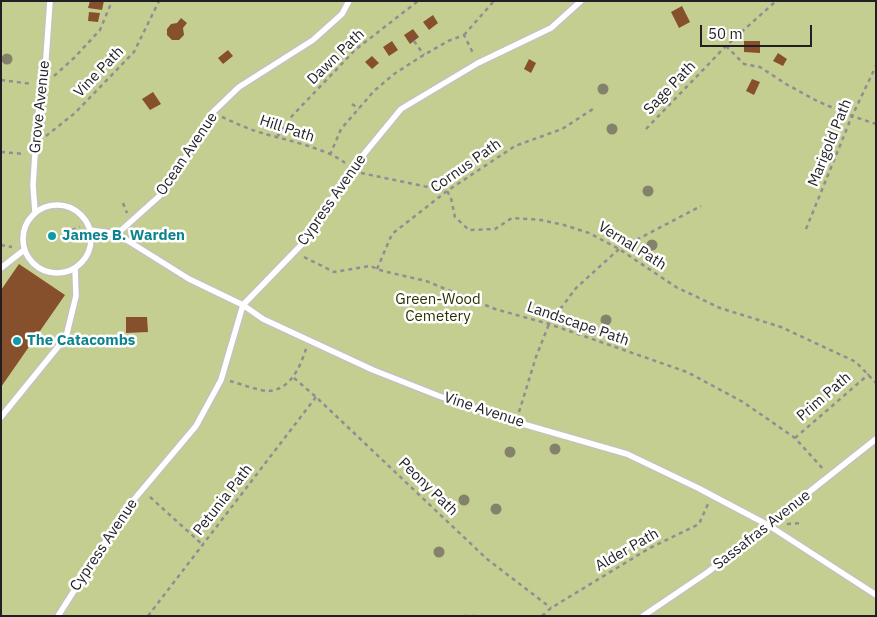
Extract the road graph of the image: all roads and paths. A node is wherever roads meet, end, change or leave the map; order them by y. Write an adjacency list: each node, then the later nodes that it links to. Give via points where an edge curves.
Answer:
1 (50, 1): 17 (lane, Grove Avenue)
2 (112, 1): 17 (path, via 100,30)
3 (159, 1): 27 (path, Vine Path, via 134,52 74,113)
4 (349, 1): 22 (lane, Ocean Avenue, via 342,14 313,40 238,87)
5 (418, 1): 26 (path, Dawn Path, via 355,50 292,116)
6 (494, 1): 9 (path)
7 (581, 1): 13 (lane, Cypress Avenue, via 551,28)
8 (776, 1): 11 (path, Sage Path)
9 (464, 35): 12 (path); 13 (path)
10 (414, 41): 12 (path)
11 (726, 46): 16 (path, via 744,64 760,67); 25 (path, Sage Path)
12 (424, 55): 20 (path, via 394,74)
13 (478, 63): 31 (lane, Cypress Avenue, via 401,109)
14 (876, 66): 23 (path, Marigold Path)
15 (1, 80): 17 (path)
16 (788, 85): 18 (path); 23 (path)
17 (42, 86): 27 (lane, Grove Avenue)
18 (786, 89)
19 (352, 104): 20 (path)
20 (359, 109): 29 (path, via 341,129)
21 (592, 109): 32 (path, Cornus Path, via 562,129 515,146)
22 (213, 112): 26 (path, Hill Path); 37 (lane, Ocean Avenue, via 165,191)
23 (852, 116): 24 (path); 35 (path, Marigold Path)
24 (876, 124)
25 (646, 129)
26 (277, 137): 29 (path, Hill Path)
27 (36, 145): 30 (lane, Grove Avenue)
28 (1, 152): 30 (path)
29 (330, 155): 31 (path, Hill Path, via 344,162)
30 (35, 156): 34 (lane, Grove Avenue)
31 (350, 171): 32 (path); 40 (lane, Cypress Avenue, via 306,241)
32 (447, 191): 38 (path, Vernal Path, via 455,217 469,230 495,229 512,218 541,220 590,232); 43 (path, Cornus Path, via 392,234)
33 (701, 206): 38 (path)
34 (35, 212): 36 (lane, via 50,206 67,206 81,216); 39 (lane, via 23,232)
35 (806, 229)
36 (90, 230): 37 (lane, Vine Avenue); 42 (lane, via 88,251)
37 (117, 234): 44 (lane, Vine Avenue, via 189,279)
38 (619, 249): 45 (path, via 576,288); 47 (path, Vernal Path, via 676,287 720,308 781,327 823,345 856,362)
39 (24, 250): 41 (lane); 42 (lane, via 36,266 45,271 65,272)
40 (295, 252): 43 (path, Landscape Path, via 334,272 370,266); 44 (lane, Cypress Avenue)
41 (1, 268)
42 (75, 268): 52 (lane, via 76,296 66,337)
43 (377, 269): 45 (path, Landscape Path, via 426,281 495,308)
44 (243, 305): 46 (lane, Vine Avenue, via 263,320); 48 (lane, Cypress Avenue)
45 (549, 324): 53 (path); 54 (path, Landscape Path, via 687,372 743,402)
46 (309, 340): 49 (path); 53 (lane, Vine Avenue, via 373,370)
47 (869, 374): 50 (path, Vernal Path); 54 (path, Prim Path)
48 (222, 378): 49 (path, via 268,391 278,389); 57 (lane, Cypress Avenue, via 196,426)
49 (294, 378): 51 (path, Peony Path)
50 (876, 383)
51 (316, 397): 60 (path, Petunia Path); 62 (path, Peony Path, via 487,560)
52 (1, 417)
53 (516, 422): 58 (lane, Vine Avenue, via 628,454)
54 (795, 438): 56 (path, Landscape Path)
55 (876, 439): 56 (lane, Sassafras Avenue)
56 (830, 476): 59 (lane, Sassafras Avenue)
57 (142, 490): 60 (path); 63 (lane, Cypress Avenue, via 126,509)
58 (712, 495): 59 (lane, Vine Avenue); 62 (path, Alder Path, via 699,524 648,549)
59 (768, 525): 61 (lane, Vine Avenue); 68 (lane, Sassafras Avenue, via 706,574)
60 (203, 545): 64 (path, Petunia Path)
61 (876, 595)
62 (551, 608): 67 (path, Alder Path)
63 (58, 616)
64 (148, 616)
65 (464, 616): 66 (path)
66 (475, 616)
67 (542, 616)
68 (643, 616)

